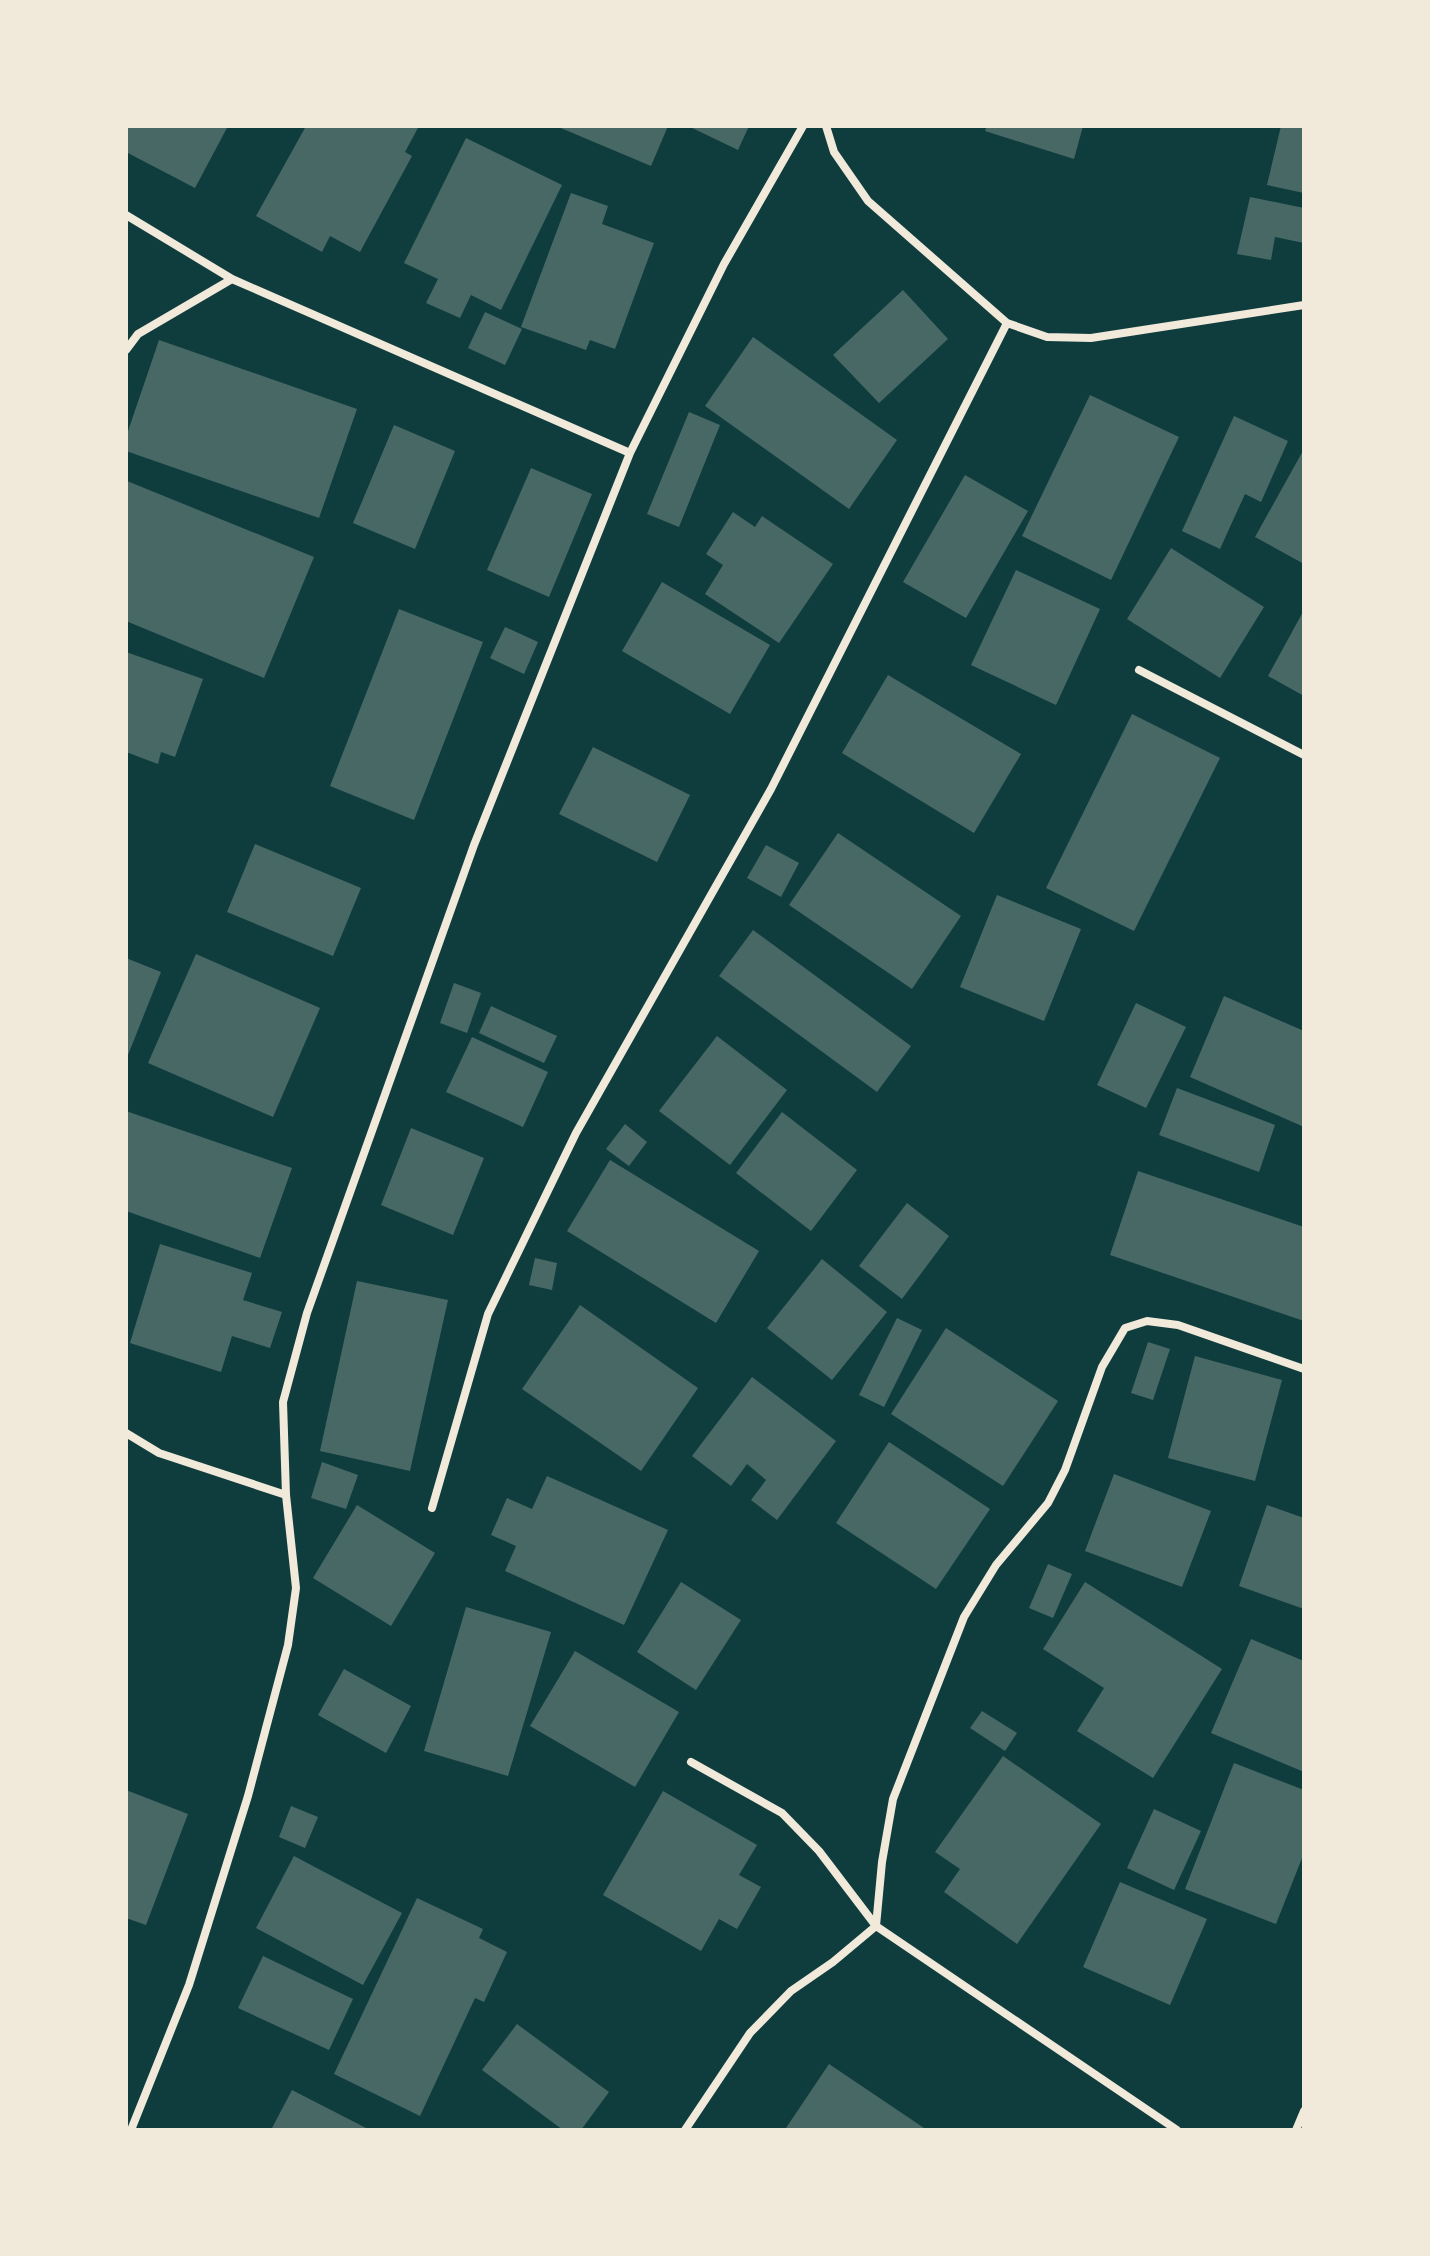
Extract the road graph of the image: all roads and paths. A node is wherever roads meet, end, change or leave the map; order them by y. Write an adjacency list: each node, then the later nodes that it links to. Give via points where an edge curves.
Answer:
1 (803, 126): 8 (street, via 724,264)
2 (826, 126): 6 (street, via 834,152 868,201)
3 (126, 215): 4 (street)
4 (232, 279): 7 (street, via 138,334); 8 (street)
5 (1304, 305): 6 (street, via 1091,338 1047,337)
6 (1007, 323): 14 (street, via 771,789 576,1133 488,1314)
7 (126, 350)
8 (630, 453): 13 (street, via 474,845 307,1313 283,1402)
9 (1139, 670): 10 (street)
10 (1304, 755)
11 (1304, 1369): 16 (street, via 1178,1325 1147,1321 1125,1328 1102,1367 1048,1503 996,1565 964,1617 893,1799)
12 (126, 1433): 13 (street, via 159,1453)
13 (286, 1495): 18 (street, via 296,1588 288,1645 189,1985)
14 (432, 1508)
15 (691, 1762): 16 (street, via 782,1813 819,1851)
16 (876, 1926): 19 (street, via 791,1991 750,2033); 20 (street)
17 (1304, 2111): 21 (street)
18 (131, 2130)
19 (685, 2130)
20 (1177, 2130)
21 (1296, 2130)

